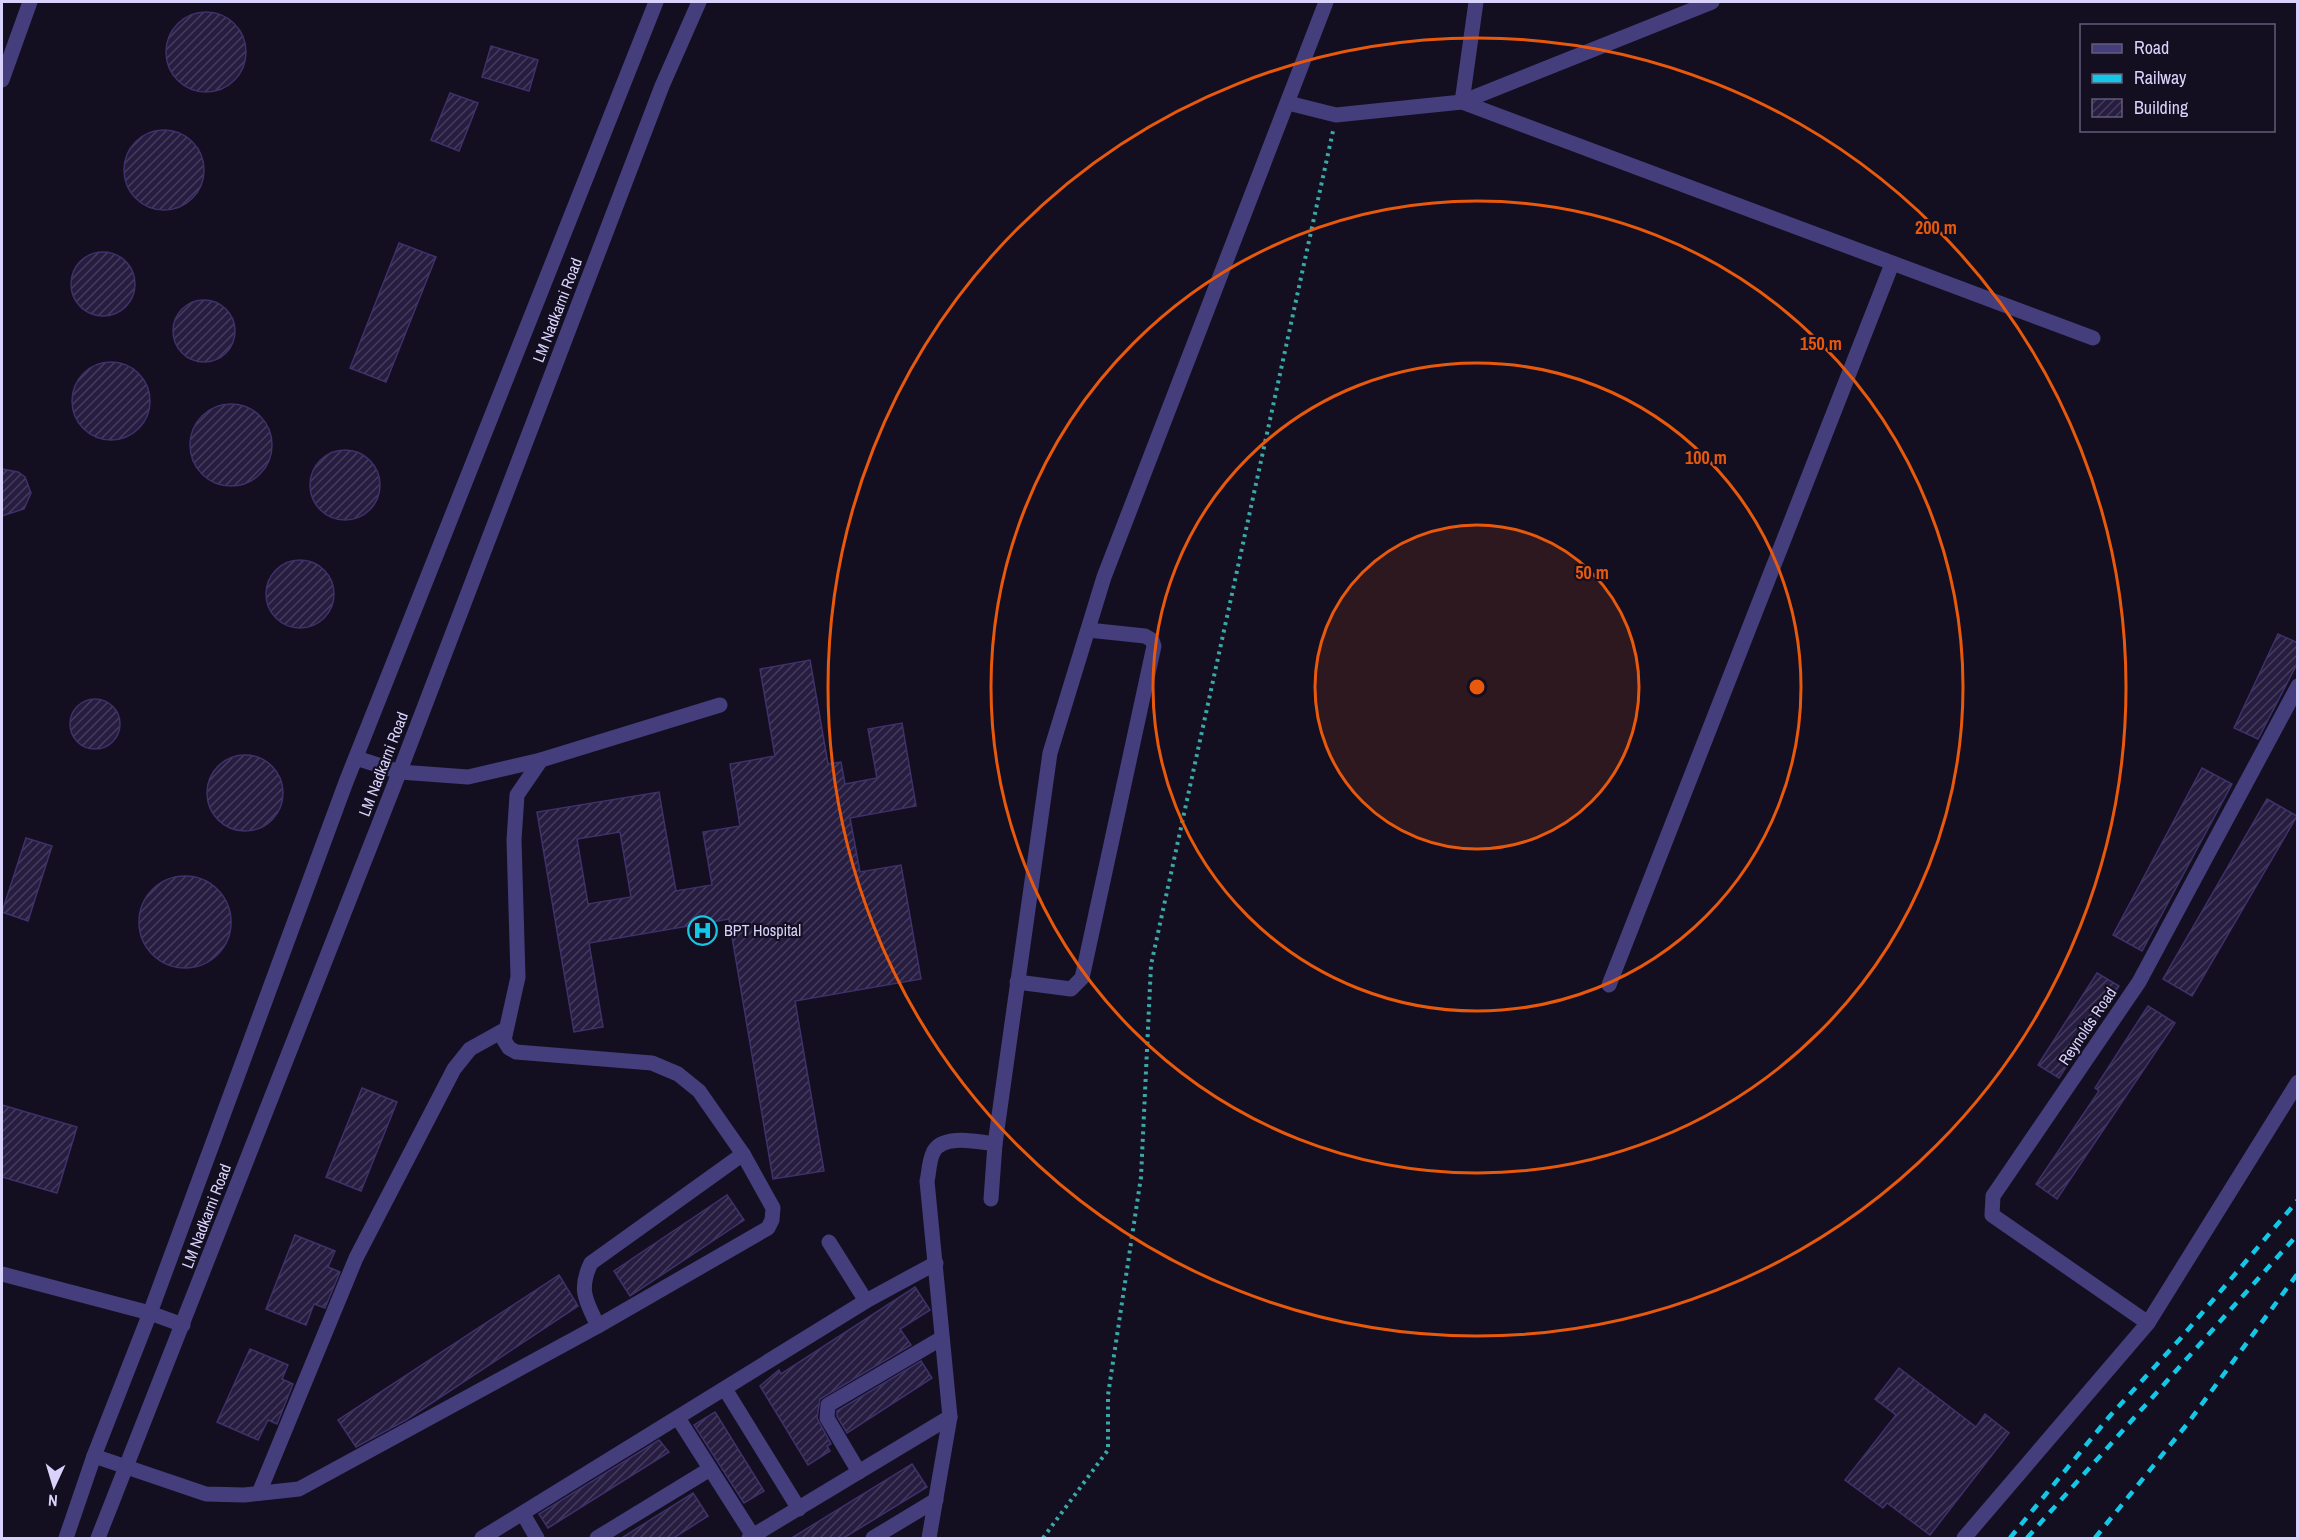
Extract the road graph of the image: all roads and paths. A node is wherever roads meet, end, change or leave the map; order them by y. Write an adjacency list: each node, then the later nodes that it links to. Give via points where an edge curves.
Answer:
1 (30, 2): 7 (street)
2 (656, 2): 16 (street, LM Nadkarni Road)
3 (699, 2): 18 (street, LM Nadkarni Road, via 658,97)
4 (1326, 2): 9 (street)
5 (1476, 2): 8 (street)
6 (1712, 2): 8 (street)
7 (2, 80)
8 (1462, 102): 10 (street); 11 (street)
9 (1288, 103): 10 (street); 13 (street, via 1104,578)
10 (1336, 115): 55 (path, via 1151,965 1141,1177 1108,1395 1108,1450)
11 (1892, 264): 12 (street); 20 (street)
12 (2093, 338)
13 (1088, 630): 19 (street, via 1050,753); 19 (street, via 1144,636 1154,646 1082,978 1071,989)
14 (2298, 686): 31 (street, Reynolds Road, via 2139,982 1993,1196 1992,1215)
15 (720, 705): 17 (street)
16 (356, 758): 18 (street); 30 (street, LM Nadkarni Road)
17 (541, 760): 18 (street, via 468,777); 21 (street, via 517,795 514,840 518,977)
18 (400, 772): 32 (street, LM Nadkarni Road)
19 (1017, 982): 23 (street)
20 (1609, 985)
21 (506, 1029): 24 (street, via 504,1040 516,1052 652,1063 678,1074 699,1091); 42 (street, via 470,1049 454,1069 356,1258)
22 (2298, 1082): 31 (street)
23 (995, 1144): 25 (street); 27 (street, via 944,1144 932,1154 927,1181)
24 (743, 1154): 33 (street, via 591,1263 584,1278 584,1296); 33 (street, via 772,1208 768,1228)
25 (991, 1199)
26 (829, 1242): 29 (street)
27 (936, 1263): 29 (street); 34 (street)
28 (2, 1274): 30 (street)
29 (866, 1301): 35 (street)
30 (150, 1313): 32 (street); 38 (street, LM Nadkarni Road)
31 (2148, 1323): 56 (street)
32 (183, 1325): 39 (street, LM Nadkarni Road)
33 (598, 1326): 42 (street, via 299,1489)
34 (942, 1338): 36 (street); 41 (street, via 828,1405 827,1418)
35 (725, 1389): 37 (street); 44 (street)
36 (950, 1417): 41 (street); 43 (street)
37 (678, 1418): 40 (street); 45 (street)
38 (94, 1456): 39 (street); 48 (street, LM Nadkarni Road)
39 (125, 1465): 42 (street, via 206,1494); 49 (street, LM Nadkarni Road)
40 (711, 1468): 47 (street); 52 (street)
41 (859, 1472): 44 (street)
42 (259, 1493)
43 (936, 1500): 53 (street); 54 (street)
44 (799, 1509): 46 (street)
45 (522, 1514): 50 (street); 51 (street)
46 (772, 1533): 47 (street)
47 (751, 1537)
48 (66, 1539)
49 (98, 1539)
50 (482, 1539)
51 (537, 1539)
52 (597, 1539)
53 (873, 1539)
54 (929, 1539)
55 (1043, 1539)
56 (1964, 1539)

